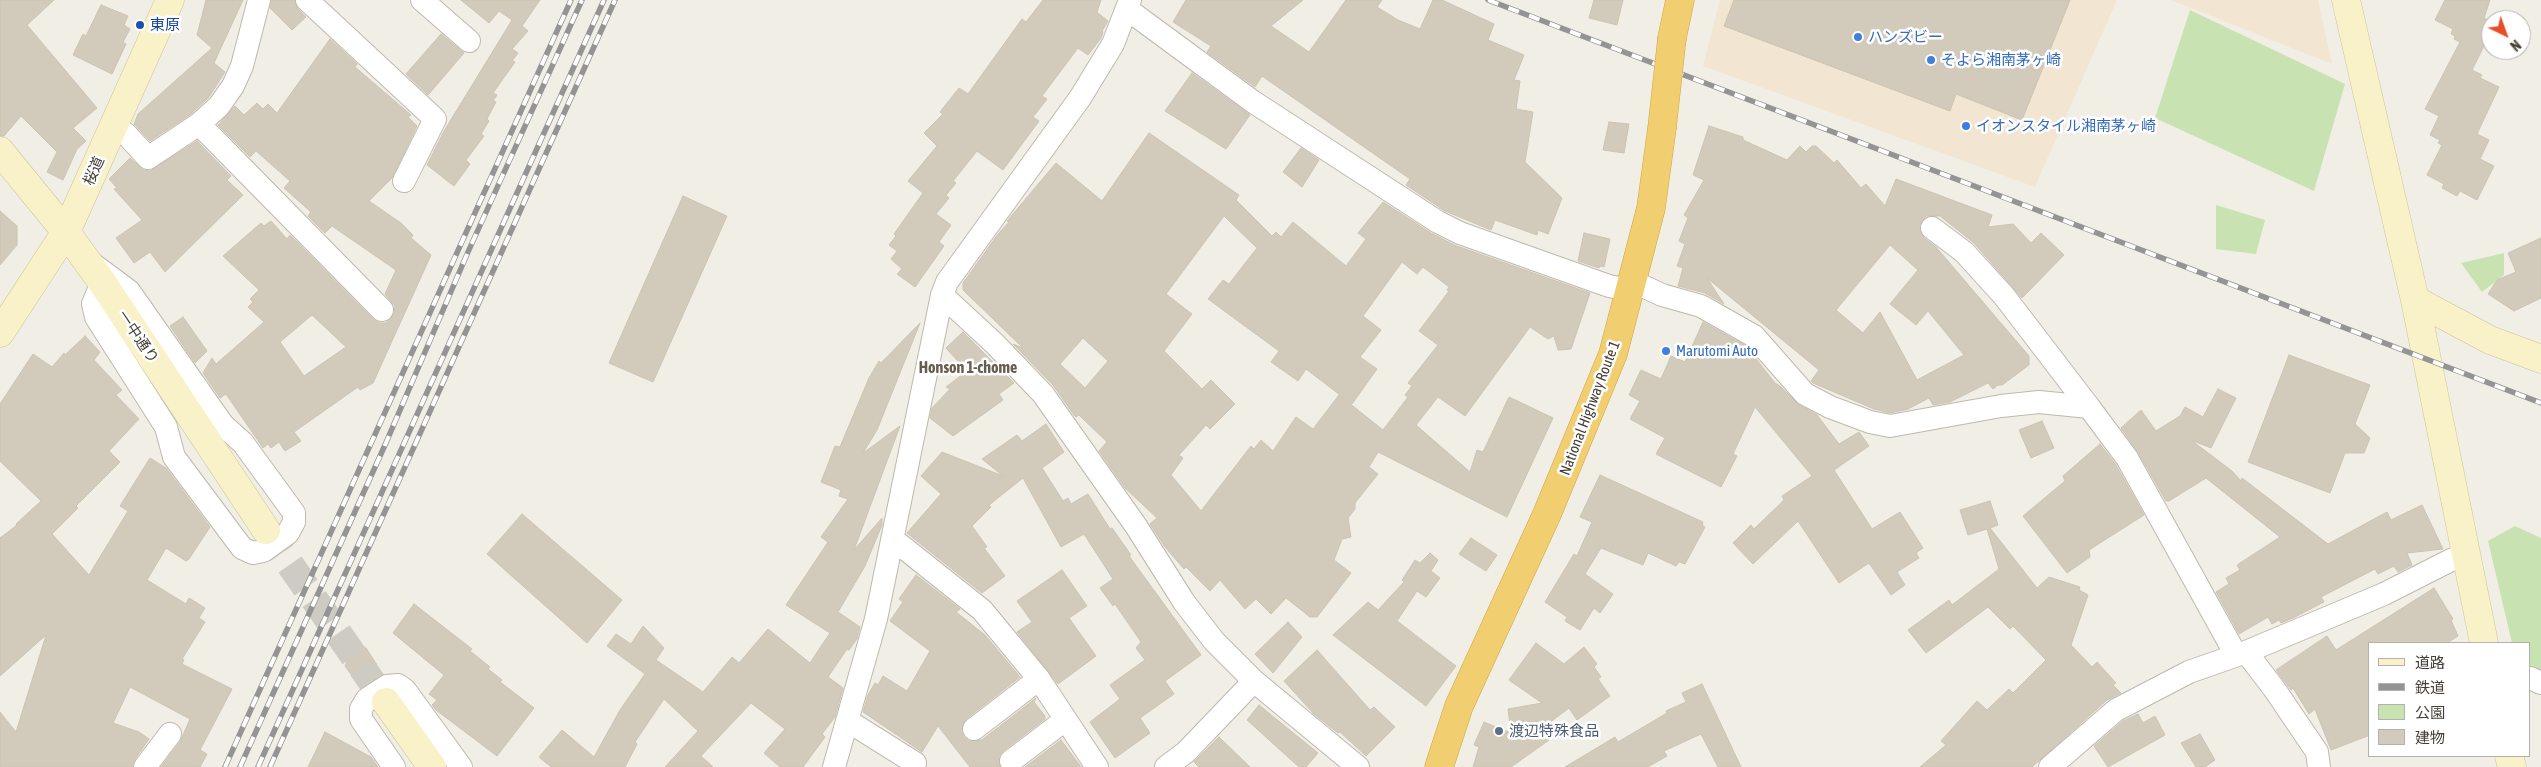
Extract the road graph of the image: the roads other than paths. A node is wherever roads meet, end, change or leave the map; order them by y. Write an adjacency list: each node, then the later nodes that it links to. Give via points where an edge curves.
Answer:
1 (170, 0): 10 (street, 桜道)
2 (259, 0): 9 (street, via 242,66 233,86 219,106)
3 (307, 0): 12 (street, via 435,119)
4 (422, 0): 8 (street)
5 (1680, 0): 17 (highway, National Highway Route 1, bridge, via 1650,208)
6 (2346, 0): 19 (street)
7 (1128, 5): 17 (street, via 1252,101 1438,222 1599,283); 18 (street, via 1113,44 1080,98 947,282)
8 (469, 41)
9 (199, 124): 10 (street, via 148,158 126,134); 20 (street)
10 (113, 127): 14 (street, 桜道)
11 (0, 151): 14 (street, 一中通り)
12 (404, 181)
13 (1932, 228): 23 (street, via 1964,252 2004,296)
14 (66, 232): 15 (street, 一中通り); 21 (street, 桜道)
15 (85, 259): 16 (street, 一中通り); 16 (street, via 129,291 223,425 243,443 294,514 288,533 263,551 253,553 242,548 174,457 166,427 96,317 93,304)
16 (102, 282): 24 (street, 一中通り)
17 (1631, 285): 23 (street, via 1701,306 1754,336 1804,394 1870,422 1890,426 2039,402); 46 (highway, National Highway Route 1, via 1613,354 1548,514 1459,706)
18 (942, 295): 25 (street); 30 (street, via 1043,394 1136,526 1184,602 1214,641)
19 (2415, 300): 22 (street, via 2490,340); 26 (street)
20 (382, 310)
21 (0, 333)
22 (2541, 359)
23 (2089, 407): 28 (street, via 2127,458)
24 (266, 530)
25 (894, 540): 29 (street, via 982,610); 33 (street)
26 (2467, 555): 27 (street); 28 (street)
27 (2484, 642)
28 (2241, 654): 47 (street, via 2189,672 2116,710); 48 (street, via 2275,690 2316,752)
29 (1039, 679): 32 (street); 34 (street)
30 (1254, 681): 44 (street, via 1186,752); 45 (street)
31 (386, 702): 40 (street)
32 (1065, 720): 36 (street); 43 (street)
33 (848, 721): 37 (street); 42 (street)
34 (974, 728)
35 (170, 734): 38 (street)
36 (1011, 761)
37 (915, 763)
38 (145, 767)
39 (394, 767): 41 (street, via 361,719 360,709 367,699 387,686 398,685 405,690)
40 (432, 767)
41 (461, 767)
42 (834, 767)
43 (1098, 767)
44 (1166, 767)
45 (1358, 767)
46 (1439, 767)
47 (2050, 767)
48 (2319, 767)

